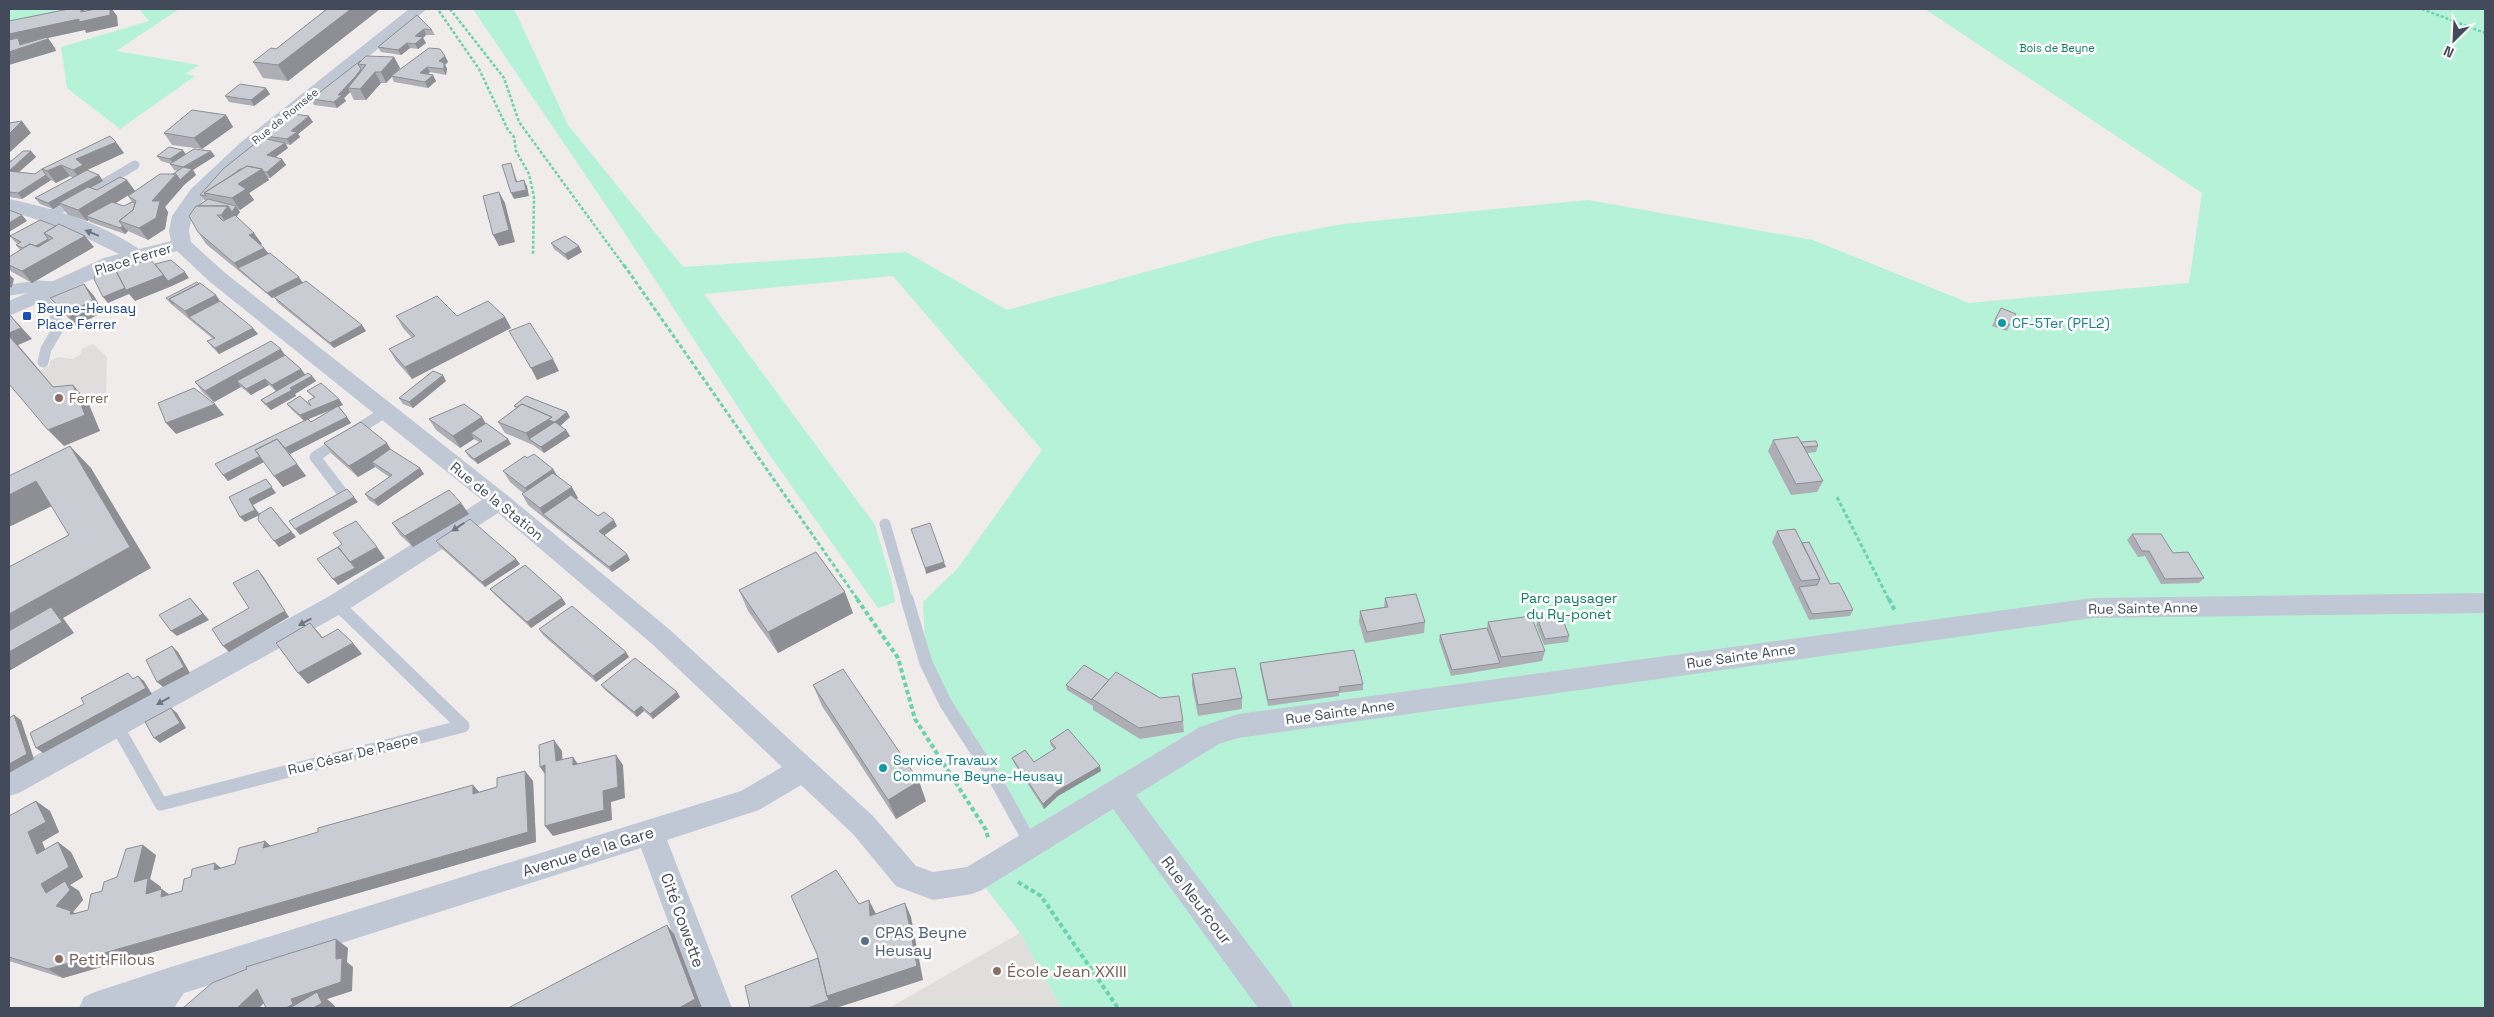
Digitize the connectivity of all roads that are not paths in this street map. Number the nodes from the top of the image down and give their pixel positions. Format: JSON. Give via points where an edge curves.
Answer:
{"nodes":[{"id":1,"x":419,"y":9,"type":"edge"},
{"id":2,"x":135,"y":165,"type":"dead end"},
{"id":3,"x":9,"y":205,"type":"edge"},
{"id":4,"x":48,"y":216,"type":"junction"},
{"id":5,"x":181,"y":244,"type":"junction"},
{"id":6,"x":135,"y":256,"type":"junction"},
{"id":7,"x":57,"y":287,"type":"junction"},
{"id":8,"x":9,"y":290,"type":"edge"},
{"id":9,"x":39,"y":295,"type":"junction"},
{"id":10,"x":9,"y":309,"type":"edge"},
{"id":11,"x":43,"y":362,"type":"dead end"},
{"id":12,"x":385,"y":412,"type":"junction"},
{"id":13,"x":341,"y":491,"type":"edge"},
{"id":14,"x":499,"y":501,"type":"junction"},
{"id":15,"x":885,"y":524,"type":"dead end"},
{"id":16,"x":337,"y":604,"type":"junction"},
{"id":17,"x":2485,"y":604,"type":"edge"},
{"id":18,"x":117,"y":726,"type":"junction"},
{"id":19,"x":802,"y":770,"type":"junction"},
{"id":20,"x":9,"y":784,"type":"edge"},
{"id":21,"x":1117,"y":792,"type":"junction"},
{"id":22,"x":650,"y":832,"type":"junction"},
{"id":23,"x":1031,"y":844,"type":"junction"},
{"id":24,"x":174,"y":981,"type":"junction"},
{"id":25,"x":95,"y":1008,"type":"edge"},
{"id":26,"x":155,"y":1008,"type":"edge"},
{"id":27,"x":716,"y":1008,"type":"edge"},
{"id":28,"x":1277,"y":1008,"type":"edge"}],
"edges":[{"from":1,"to":5,"type":"street","name":"Rue de Romsée","via":[[246,147],[198,193],[182,216]]},
{"from":2,"to":4,"type":"lane"},
{"from":3,"to":4,"type":"street"},
{"from":6,"to":4,"type":"street","one_way":true,"via":[[95,233]]},
{"from":5,"to":6,"type":"street","name":"Place Ferrer"},
{"from":5,"to":12,"type":"street","name":"Rue de la Station","via":[[210,272]]},
{"from":6,"to":7,"type":"street","name":"Place Ferrer","via":[[112,262]]},
{"from":7,"to":8,"type":"lane","name":"Place Ferrer"},
{"from":7,"to":9,"type":"street","name":"Place Ferrer"},
{"from":9,"to":10,"type":"street","name":"Place Ferrer"},
{"from":9,"to":11,"type":"lane","via":[[54,313],[59,327],[46,349]]},
{"from":12,"to":13,"type":"lane","via":[[315,457]]},
{"from":12,"to":14,"type":"street","name":"Rue de la Station"},
{"from":14,"to":16,"type":"street","one_way":true},
{"from":14,"to":19,"type":"street","name":"Rue de la Station","via":[[660,636]]},
{"from":15,"to":23,"type":"lane","via":[[926,663],[946,704],[999,786]]},
{"from":16,"to":18,"type":"street","one_way":true},
{"from":16,"to":18,"type":"lane","name":"Rue César De Paepe","via":[[462,726],[161,804]]},
{"from":17,"to":21,"type":"street","name":"Rue Sainte Anne","via":[[2093,608],[1238,726],[1210,735]]},
{"from":18,"to":20,"type":"street"},
{"from":19,"to":22,"type":"street","name":"Avenue de la Gare","via":[[749,800]]},
{"from":19,"to":23,"type":"street","via":[[863,825],[906,876],[933,886],[972,880]]},
{"from":21,"to":23,"type":"street","name":"Rue Sainte Anne"},
{"from":21,"to":28,"type":"street","name":"Rue Neufcour"},
{"from":22,"to":24,"type":"street","name":"Avenue de la Gare"},
{"from":22,"to":27,"type":"street","name":"Cité Cowette"},
{"from":24,"to":25,"type":"street","name":"Avenue de la Gare"},
{"from":24,"to":26,"type":"street"}]}
